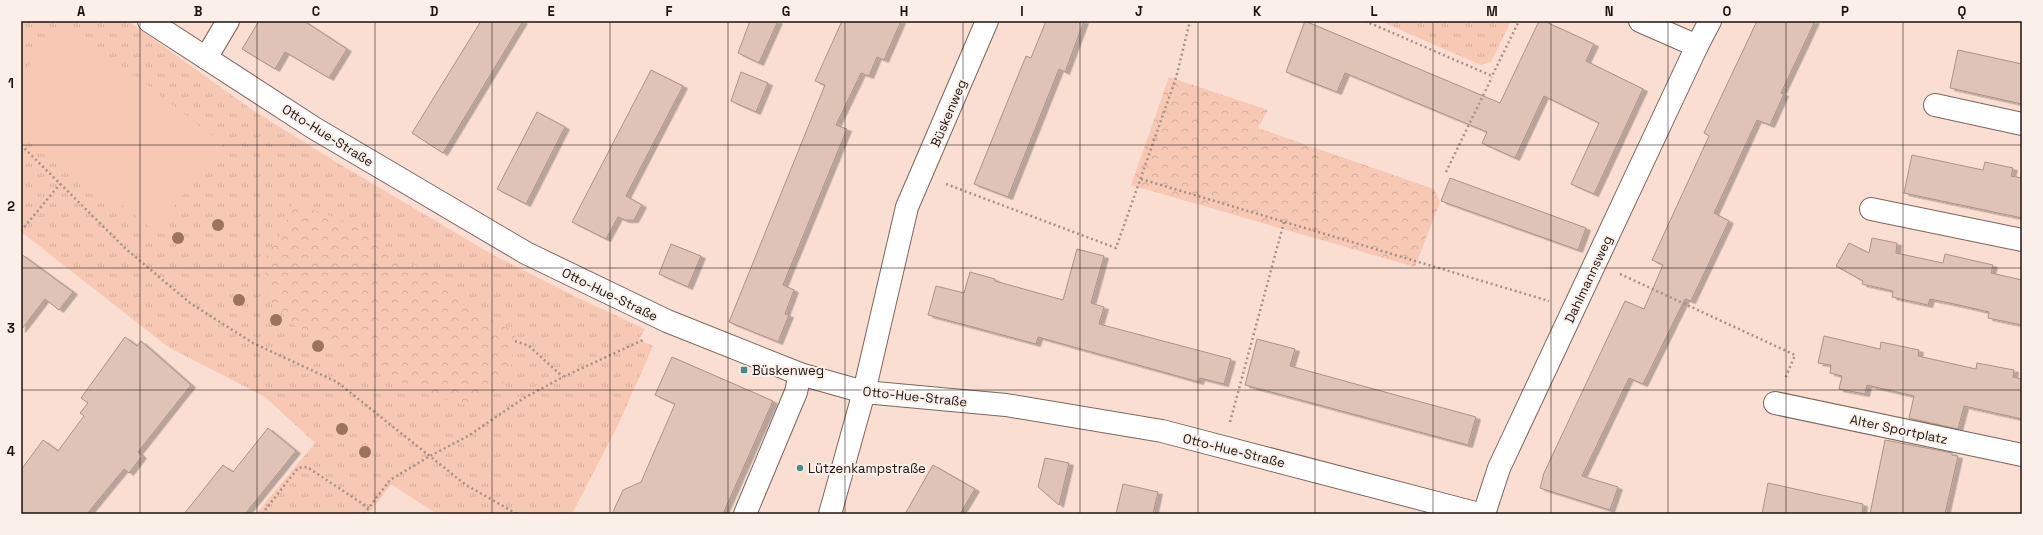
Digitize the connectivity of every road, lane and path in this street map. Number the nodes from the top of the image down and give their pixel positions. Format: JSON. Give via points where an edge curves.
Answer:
{"nodes":[{"id":1,"x":149,"y":21,"type":"edge"},
{"id":2,"x":228,"y":21,"type":"edge"},
{"id":3,"x":987,"y":21,"type":"edge"},
{"id":4,"x":1190,"y":21,"type":"edge"},
{"id":5,"x":1365,"y":21,"type":"edge"},
{"id":6,"x":1518,"y":21,"type":"edge"},
{"id":7,"x":1640,"y":21,"type":"edge"},
{"id":8,"x":1710,"y":21,"type":"edge"},
{"id":9,"x":1697,"y":46,"type":"junction"},
{"id":10,"x":206,"y":58,"type":"junction"},
{"id":11,"x":1492,"y":76,"type":"junction"},
{"id":12,"x":1935,"y":105,"type":"dead end"},
{"id":13,"x":2022,"y":124,"type":"edge"},
{"id":14,"x":21,"y":145,"type":"edge"},
{"id":15,"x":1446,"y":172,"type":"dead end"},
{"id":16,"x":921,"y":174,"type":"junction"},
{"id":17,"x":1141,"y":179,"type":"junction"},
{"id":18,"x":60,"y":184,"type":"junction"},
{"id":19,"x":1871,"y":210,"type":"dead end"},
{"id":20,"x":1284,"y":222,"type":"junction"},
{"id":21,"x":21,"y":231,"type":"edge"},
{"id":22,"x":2022,"y":240,"type":"edge"},
{"id":23,"x":1596,"y":263,"type":"junction"},
{"id":24,"x":1574,"y":308,"type":"junction"},
{"id":25,"x":667,"y":322,"type":"junction"},
{"id":26,"x":515,"y":341,"type":"dead end"},
{"id":27,"x":800,"y":374,"type":"junction"},
{"id":28,"x":563,"y":377,"type":"junction"},
{"id":29,"x":864,"y":392,"type":"junction"},
{"id":30,"x":1775,"y":403,"type":"joint"},
{"id":31,"x":1223,"y":447,"type":"junction"},
{"id":32,"x":2022,"y":455,"type":"edge"},
{"id":33,"x":430,"y":456,"type":"junction"},
{"id":34,"x":369,"y":508,"type":"junction"},
{"id":35,"x":262,"y":514,"type":"edge"},
{"id":36,"x":364,"y":514,"type":"edge"},
{"id":37,"x":518,"y":514,"type":"edge"},
{"id":38,"x":746,"y":514,"type":"edge"},
{"id":39,"x":830,"y":514,"type":"edge"},
{"id":40,"x":1479,"y":514,"type":"edge"},
{"id":41,"x":1484,"y":514,"type":"edge"}],
"edges":[{"from":1,"to":10,"type":"street","name":"Otto-Hue-Straße"},
{"from":2,"to":10,"type":"street"},
{"from":3,"to":16,"type":"street","name":"Büskenweg"},
{"from":4,"to":17,"type":"path","via":[[1176,78]]},
{"from":5,"to":11,"type":"path"},
{"from":6,"to":11,"type":"path"},
{"from":7,"to":9,"type":"street"},
{"from":8,"to":9,"type":"street","name":"Dahlmannsweg"},
{"from":9,"to":23,"type":"street","name":"Dahlmannsweg"},
{"from":10,"to":25,"type":"street","name":"Otto-Hue-Straße","via":[[314,128],[526,253]]},
{"from":11,"to":15,"type":"path"},
{"from":12,"to":13,"type":"street"},
{"from":14,"to":18,"type":"path"},
{"from":16,"to":17,"type":"path","via":[[1116,248]]},
{"from":16,"to":29,"type":"street","name":"Büskenweg","via":[[907,207]]},
{"from":17,"to":20,"type":"path"},
{"from":18,"to":21,"type":"path"},
{"from":18,"to":33,"type":"path","via":[[126,249],[190,304],[253,343],[336,382]]},
{"from":19,"to":22,"type":"street"},
{"from":20,"to":24,"type":"path"},
{"from":20,"to":31,"type":"path"},
{"from":23,"to":24,"type":"street","name":"Dahlmannsweg"},
{"from":23,"to":30,"type":"path","via":[[1795,355]]},
{"from":24,"to":41,"type":"street","name":"Dahlmannsweg","via":[[1500,468]]},
{"from":25,"to":27,"type":"street","name":"Otto-Hue-Straße"},
{"from":25,"to":28,"type":"path","via":[[645,339]]},
{"from":26,"to":28,"type":"path","via":[[529,346]]},
{"from":27,"to":29,"type":"street","name":"Otto-Hue-Straße"},
{"from":27,"to":38,"type":"street","via":[[796,392]]},
{"from":28,"to":33,"type":"path","via":[[524,398],[468,436]]},
{"from":29,"to":31,"type":"street","name":"Otto-Hue-Straße","via":[[1006,405],[1162,431]]},
{"from":29,"to":39,"type":"street"},
{"from":30,"to":32,"type":"street","name":"Alter Sportplatz"},
{"from":31,"to":40,"type":"street","name":"Otto-Hue-Straße"},
{"from":33,"to":34,"type":"path","via":[[390,480]]},
{"from":33,"to":37,"type":"path","via":[[466,485]]},
{"from":34,"to":35,"type":"path","via":[[307,467],[298,468]]},
{"from":34,"to":36,"type":"path"}]}
